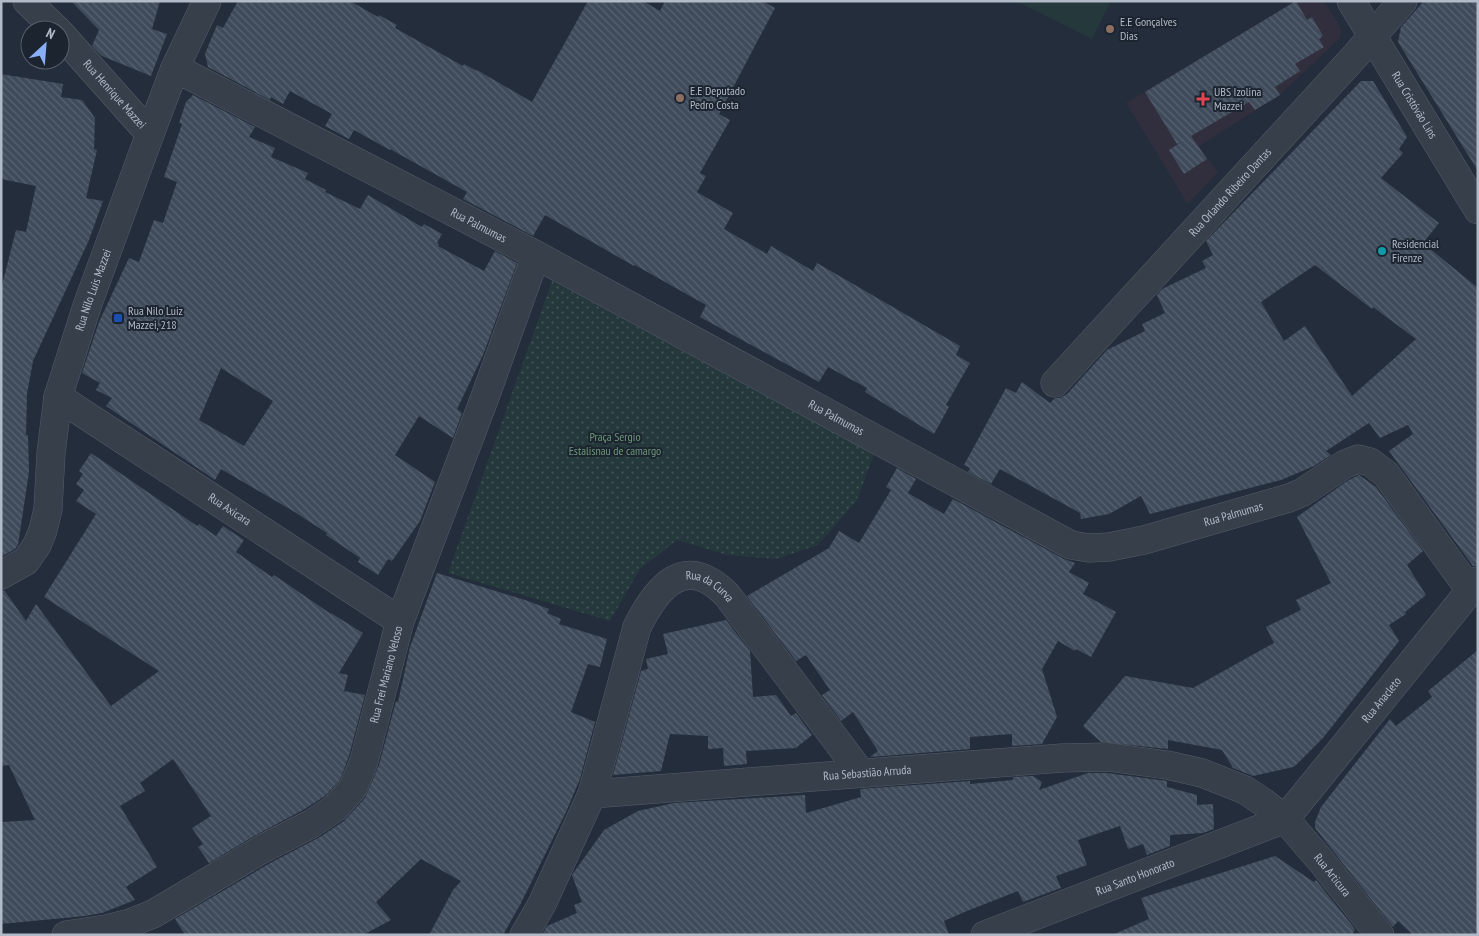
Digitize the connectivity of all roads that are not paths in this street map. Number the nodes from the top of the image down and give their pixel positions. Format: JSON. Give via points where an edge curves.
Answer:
{"nodes":[{"id":1,"x":27,"y":1,"type":"edge"},
{"id":2,"x":207,"y":1,"type":"edge"},
{"id":3,"x":1350,"y":1,"type":"edge"},
{"id":4,"x":1403,"y":1,"type":"edge"},
{"id":5,"x":47,"y":20,"type":"edge"},
{"id":6,"x":1372,"y":37,"type":"junction"},
{"id":7,"x":70,"y":44,"type":"edge"},
{"id":8,"x":174,"y":68,"type":"junction"},
{"id":9,"x":150,"y":134,"type":"junction"},
{"id":10,"x":1478,"y":210,"type":"edge"},
{"id":11,"x":536,"y":256,"type":"junction"},
{"id":12,"x":1054,"y":383,"type":"dead end"},
{"id":13,"x":58,"y":397,"type":"junction"},
{"id":14,"x":1,"y":575,"type":"edge"},
{"id":15,"x":1474,"y":586,"type":"edge"},
{"id":16,"x":400,"y":621,"type":"junction"},
{"id":17,"x":861,"y":773,"type":"junction"},
{"id":18,"x":592,"y":794,"type":"junction"},
{"id":19,"x":1285,"y":818,"type":"junction"},
{"id":20,"x":66,"y":935,"type":"edge"},
{"id":21,"x":524,"y":935,"type":"edge"},
{"id":22,"x":985,"y":935,"type":"edge"},
{"id":23,"x":1380,"y":935,"type":"edge"}],
"edges":[{"from":1,"to":5,"type":"street"},
{"from":2,"to":8,"type":"street","name":"Rua Nilo Luis Mazzei"},
{"from":3,"to":6,"type":"street","name":"Rua Cristóvão Lins"},
{"from":4,"to":6,"type":"street","name":"Rua Orlando Ribeiro Dantas"},
{"from":6,"to":10,"type":"street","name":"Rua Cristóvão Lins"},
{"from":6,"to":12,"type":"street","name":"Rua Orlando Ribeiro Dantas"},
{"from":7,"to":9,"type":"street","name":"Rua Henrique Mazzei"},
{"from":8,"to":9,"type":"street","name":"Rua Nilo Luis Mazzei"},
{"from":8,"to":11,"type":"street","name":"Rua Palmumas"},
{"from":9,"to":13,"type":"street","name":"Rua Nilo Luis Mazzei","via":[[87,306]]},
{"from":11,"to":15,"type":"street","name":"Rua Palmumas","via":[[1071,544],[1089,548],[1109,547],[1273,504],[1303,492],[1358,459],[1370,462],[1386,474]]},
{"from":11,"to":16,"type":"street","name":"Rua Frei Mariano Veloso"},
{"from":13,"to":14,"type":"street","name":"Rua Nilo Luis Mazzei","via":[[48,509],[42,530],[26,561]]},
{"from":13,"to":16,"type":"street","name":"Rua Axicara"},
{"from":15,"to":19,"type":"street","name":"Rua Anacleto"},
{"from":16,"to":20,"type":"street","name":"Rua Frei Mariano Veloso","via":[[364,761],[353,788],[335,808],[153,914],[106,929]]},
{"from":17,"to":18,"type":"street","name":"Rua Sebastião Arruda"},
{"from":17,"to":18,"type":"street","name":"Rua da Curva","via":[[720,587],[688,576],[677,577],[659,591],[637,627]]},
{"from":17,"to":19,"type":"street","name":"Rua Sebastião Arruda","via":[[1108,757],[1202,772],[1245,790]]},
{"from":18,"to":21,"type":"street","via":[[542,904]]},
{"from":19,"to":22,"type":"street","name":"Rua Santo Honorato"},
{"from":19,"to":23,"type":"street","name":"Rua Articura"}]}
